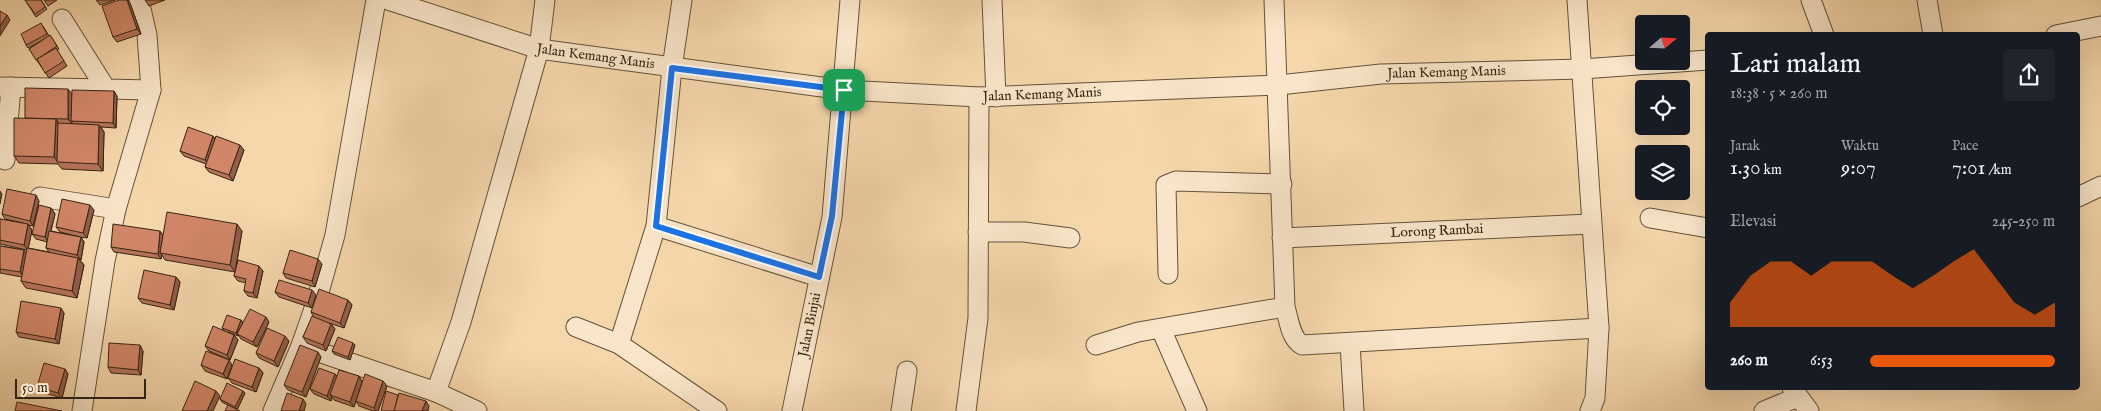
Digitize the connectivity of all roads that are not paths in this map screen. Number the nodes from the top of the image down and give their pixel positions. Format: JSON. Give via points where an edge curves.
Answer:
{"nodes":[{"id":1,"x":139,"y":0,"type":"edge"},
{"id":2,"x":376,"y":0,"type":"edge"},
{"id":3,"x":388,"y":0,"type":"edge"},
{"id":4,"x":545,"y":0,"type":"edge"},
{"id":5,"x":682,"y":0,"type":"edge"},
{"id":6,"x":850,"y":0,"type":"edge"},
{"id":7,"x":992,"y":0,"type":"edge"},
{"id":8,"x":1274,"y":0,"type":"edge"},
{"id":9,"x":1577,"y":0,"type":"edge"},
{"id":10,"x":1811,"y":0,"type":"edge"},
{"id":11,"x":1927,"y":0,"type":"edge"},
{"id":12,"x":62,"y":19,"type":"dead end"},
{"id":13,"x":2101,"y":26,"type":"edge"},
{"id":14,"x":1823,"y":32,"type":"edge"},
{"id":15,"x":1932,"y":32,"type":"edge"},
{"id":16,"x":2071,"y":32,"type":"edge"},
{"id":17,"x":539,"y":49,"type":"junction"},
{"id":18,"x":1705,"y":60,"type":"edge"},
{"id":19,"x":672,"y":68,"type":"junction"},
{"id":20,"x":1582,"y":69,"type":"junction"},
{"id":21,"x":1279,"y":85,"type":"junction"},
{"id":22,"x":5,"y":87,"type":"edge"},
{"id":23,"x":106,"y":89,"type":"junction"},
{"id":24,"x":151,"y":90,"type":"junction"},
{"id":25,"x":844,"y":90,"type":"junction"},
{"id":26,"x":987,"y":97,"type":"junction"},
{"id":27,"x":5,"y":160,"type":"dead end"},
{"id":28,"x":1282,"y":184,"type":"junction"},
{"id":29,"x":2101,"y":186,"type":"edge"},
{"id":30,"x":40,"y":197,"type":"dead end"},
{"id":31,"x":2080,"y":197,"type":"edge"},
{"id":32,"x":116,"y":210,"type":"junction"},
{"id":33,"x":1650,"y":218,"type":"dead end"},
{"id":34,"x":1591,"y":224,"type":"junction"},
{"id":35,"x":656,"y":226,"type":"junction"},
{"id":36,"x":1705,"y":227,"type":"edge"},
{"id":37,"x":978,"y":232,"type":"junction"},
{"id":38,"x":1070,"y":238,"type":"dead end"},
{"id":39,"x":1282,"y":238,"type":"junction"},
{"id":40,"x":1168,"y":274,"type":"dead end"},
{"id":41,"x":819,"y":277,"type":"junction"},
{"id":42,"x":1285,"y":307,"type":"junction"},
{"id":43,"x":576,"y":326,"type":"dead end"},
{"id":44,"x":1599,"y":328,"type":"junction"},
{"id":45,"x":1161,"y":329,"type":"junction"},
{"id":46,"x":1350,"y":343,"type":"junction"},
{"id":47,"x":619,"y":344,"type":"junction"},
{"id":48,"x":1096,"y":345,"type":"dead end"},
{"id":49,"x":301,"y":346,"type":"junction"},
{"id":50,"x":907,"y":371,"type":"dead end"},
{"id":51,"x":436,"y":392,"type":"junction"},
{"id":52,"x":1799,"y":398,"type":"edge"},
{"id":53,"x":82,"y":411,"type":"edge"},
{"id":54,"x":273,"y":411,"type":"edge"},
{"id":55,"x":478,"y":411,"type":"edge"},
{"id":56,"x":717,"y":411,"type":"edge"},
{"id":57,"x":792,"y":411,"type":"edge"},
{"id":58,"x":901,"y":411,"type":"edge"},
{"id":59,"x":966,"y":411,"type":"edge"},
{"id":60,"x":1197,"y":411,"type":"edge"},
{"id":61,"x":1354,"y":411,"type":"edge"},
{"id":62,"x":1590,"y":411,"type":"edge"},
{"id":63,"x":1764,"y":411,"type":"edge"}],
"edges":[{"from":1,"to":24,"type":"street","via":[[147,35]]},
{"from":2,"to":49,"type":"street","via":[[335,235]]},
{"from":3,"to":17,"type":"street","name":"Jalan Kemang Manis"},
{"from":4,"to":17,"type":"street"},
{"from":5,"to":19,"type":"street"},
{"from":6,"to":25,"type":"street","name":"Jalan Binjai"},
{"from":7,"to":26,"type":"street"},
{"from":8,"to":21,"type":"street"},
{"from":9,"to":20,"type":"street"},
{"from":10,"to":14,"type":"street"},
{"from":11,"to":15,"type":"street"},
{"from":12,"to":23,"type":"street"},
{"from":13,"to":16,"type":"street"},
{"from":17,"to":19,"type":"street","name":"Jalan Kemang Manis"},
{"from":17,"to":51,"type":"street","via":[[462,322]]},
{"from":18,"to":20,"type":"street","name":"Jalan Kemang Manis"},
{"from":19,"to":25,"type":"street","name":"Jalan Kemang Manis"},
{"from":19,"to":35,"type":"street"},
{"from":20,"to":21,"type":"street","name":"Jalan Kemang Manis","via":[[1381,74]]},
{"from":20,"to":34,"type":"street"},
{"from":21,"to":26,"type":"street","name":"Jalan Kemang Manis"},
{"from":21,"to":28,"type":"street"},
{"from":22,"to":23,"type":"street"},
{"from":22,"to":27,"type":"street"},
{"from":23,"to":24,"type":"street"},
{"from":24,"to":32,"type":"street"},
{"from":25,"to":26,"type":"street","name":"Jalan Kemang Manis"},
{"from":25,"to":41,"type":"street","name":"Jalan Binjai","via":[[832,216]]},
{"from":26,"to":37,"type":"street"},
{"from":28,"to":39,"type":"street"},
{"from":28,"to":40,"type":"street","via":[[1176,182],[1166,185]]},
{"from":29,"to":31,"type":"street"},
{"from":30,"to":32,"type":"street"},
{"from":32,"to":53,"type":"street"},
{"from":33,"to":36,"type":"street"},
{"from":34,"to":39,"type":"street","name":"Lorong Rambai"},
{"from":34,"to":44,"type":"street"},
{"from":35,"to":41,"type":"street"},
{"from":35,"to":47,"type":"street"},
{"from":37,"to":38,"type":"street","via":[[1024,232]]},
{"from":37,"to":59,"type":"street","via":[[978,318]]},
{"from":39,"to":42,"type":"street"},
{"from":41,"to":57,"type":"street","name":"Jalan Binjai"},
{"from":42,"to":45,"type":"street"},
{"from":42,"to":46,"type":"street","via":[[1293,335],[1302,345]]},
{"from":43,"to":47,"type":"street"},
{"from":44,"to":46,"type":"street"},
{"from":44,"to":62,"type":"street","via":[[1594,398]]},
{"from":45,"to":48,"type":"street","via":[[1138,332]]},
{"from":45,"to":60,"type":"street"},
{"from":46,"to":61,"type":"street"},
{"from":47,"to":56,"type":"street"},
{"from":49,"to":51,"type":"street"},
{"from":49,"to":54,"type":"street"},
{"from":50,"to":58,"type":"street"},
{"from":51,"to":55,"type":"street"},
{"from":52,"to":63,"type":"street"}]}
